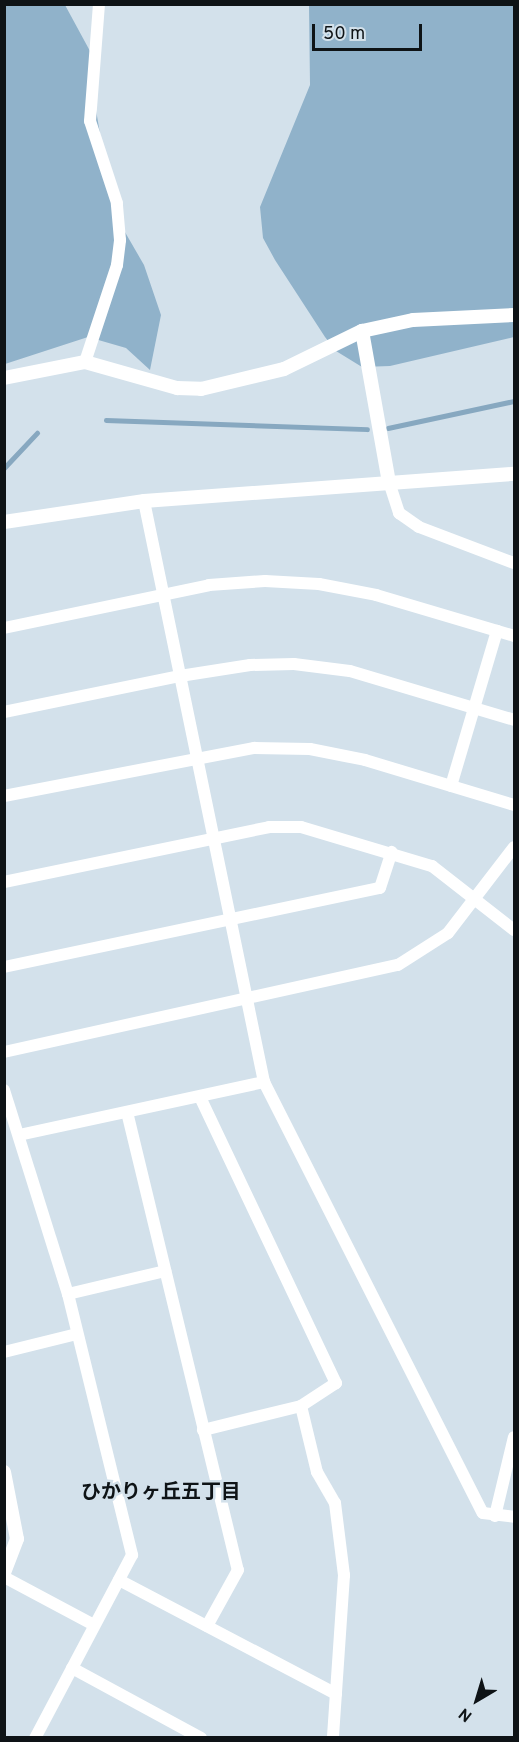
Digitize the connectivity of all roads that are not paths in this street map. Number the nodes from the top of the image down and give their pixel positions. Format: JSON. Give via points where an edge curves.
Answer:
{"nodes":[{"id":1,"x":99,"y":4,"type":"edge"},
{"id":2,"x":514,"y":315,"type":"edge"},
{"id":3,"x":362,"y":331,"type":"junction"},
{"id":4,"x":85,"y":362,"type":"junction"},
{"id":5,"x":4,"y":378,"type":"edge"},
{"id":6,"x":514,"y":474,"type":"edge"},
{"id":7,"x":389,"y":482,"type":"junction"},
{"id":8,"x":144,"y":501,"type":"junction"},
{"id":9,"x":4,"y":522,"type":"edge"},
{"id":10,"x":514,"y":563,"type":"edge"},
{"id":11,"x":162,"y":595,"type":"junction"},
{"id":12,"x":4,"y":628,"type":"edge"},
{"id":13,"x":497,"y":631,"type":"junction"},
{"id":14,"x":514,"y":636,"type":"edge"},
{"id":15,"x":180,"y":676,"type":"junction"},
{"id":16,"x":474,"y":708,"type":"junction"},
{"id":17,"x":4,"y":712,"type":"edge"},
{"id":18,"x":514,"y":720,"type":"edge"},
{"id":19,"x":196,"y":757,"type":"junction"},
{"id":20,"x":451,"y":786,"type":"junction"},
{"id":21,"x":4,"y":796,"type":"edge"},
{"id":22,"x":514,"y":805,"type":"edge"},
{"id":23,"x":213,"y":839,"type":"junction"},
{"id":24,"x":514,"y":847,"type":"edge"},
{"id":25,"x":392,"y":852,"type":"junction"},
{"id":26,"x":4,"y":882,"type":"edge"},
{"id":27,"x":475,"y":899,"type":"junction"},
{"id":28,"x":231,"y":920,"type":"junction"},
{"id":29,"x":514,"y":930,"type":"edge"},
{"id":30,"x":4,"y":967,"type":"edge"},
{"id":31,"x":248,"y":1002,"type":"junction"},
{"id":32,"x":4,"y":1052,"type":"edge"},
{"id":33,"x":264,"y":1082,"type":"junction"},
{"id":34,"x":4,"y":1090,"type":"edge"},
{"id":35,"x":200,"y":1097,"type":"junction"},
{"id":36,"x":127,"y":1112,"type":"junction"},
{"id":37,"x":19,"y":1135,"type":"junction"},
{"id":38,"x":165,"y":1271,"type":"junction"},
{"id":39,"x":68,"y":1294,"type":"junction"},
{"id":40,"x":77,"y":1334,"type":"junction"},
{"id":41,"x":4,"y":1352,"type":"edge"},
{"id":42,"x":301,"y":1406,"type":"junction"},
{"id":43,"x":203,"y":1430,"type":"junction"},
{"id":44,"x":514,"y":1437,"type":"edge"},
{"id":45,"x":4,"y":1472,"type":"edge"},
{"id":46,"x":495,"y":1516,"type":"junction"},
{"id":47,"x":514,"y":1517,"type":"edge"},
{"id":48,"x":4,"y":1572,"type":"edge"},
{"id":49,"x":4,"y":1577,"type":"edge"},
{"id":50,"x":118,"y":1580,"type":"junction"},
{"id":51,"x":94,"y":1624,"type":"junction"},
{"id":52,"x":207,"y":1626,"type":"junction"},
{"id":53,"x":72,"y":1668,"type":"junction"},
{"id":54,"x":336,"y":1694,"type":"junction"},
{"id":55,"x":35,"y":1737,"type":"edge"},
{"id":56,"x":201,"y":1737,"type":"edge"},
{"id":57,"x":333,"y":1737,"type":"edge"}],
"edges":[{"from":1,"to":4,"type":"street","via":[[90,121],[117,203],[120,240],[117,265]]},
{"from":2,"to":3,"type":"street","via":[[413,320]]},
{"from":3,"to":4,"type":"street","via":[[284,369],[201,389],[177,388]]},
{"from":3,"to":7,"type":"street"},
{"from":4,"to":5,"type":"street"},
{"from":6,"to":7,"type":"street"},
{"from":7,"to":8,"type":"street"},
{"from":7,"to":10,"type":"street","via":[[399,513],[419,527]]},
{"from":8,"to":9,"type":"street"},
{"from":8,"to":11,"type":"street"},
{"from":11,"to":12,"type":"street"},
{"from":11,"to":13,"type":"street","via":[[209,585],[319,584]]},
{"from":11,"to":15,"type":"street"},
{"from":13,"to":14,"type":"street"},
{"from":13,"to":16,"type":"street"},
{"from":15,"to":16,"type":"street","via":[[250,665],[294,664],[350,671]]},
{"from":15,"to":17,"type":"street"},
{"from":15,"to":19,"type":"street"},
{"from":16,"to":18,"type":"street"},
{"from":16,"to":20,"type":"street"},
{"from":19,"to":20,"type":"street","via":[[254,748],[310,749],[365,760]]},
{"from":19,"to":21,"type":"street"},
{"from":19,"to":23,"type":"street"},
{"from":20,"to":22,"type":"street"},
{"from":23,"to":25,"type":"street","via":[[269,827],[301,827]]},
{"from":23,"to":26,"type":"street"},
{"from":23,"to":28,"type":"street"},
{"from":24,"to":27,"type":"street"},
{"from":25,"to":27,"type":"street","via":[[432,866]]},
{"from":25,"to":28,"type":"street","via":[[380,888]]},
{"from":27,"to":29,"type":"street"},
{"from":27,"to":31,"type":"street","via":[[448,933],[398,965]]},
{"from":28,"to":30,"type":"street"},
{"from":28,"to":31,"type":"street"},
{"from":31,"to":32,"type":"street"},
{"from":31,"to":33,"type":"street"},
{"from":33,"to":35,"type":"street"},
{"from":33,"to":46,"type":"street","via":[[483,1513]]},
{"from":34,"to":37,"type":"street"},
{"from":35,"to":36,"type":"street"},
{"from":35,"to":42,"type":"street","via":[[336,1383]]},
{"from":36,"to":37,"type":"street"},
{"from":36,"to":38,"type":"street"},
{"from":37,"to":39,"type":"street"},
{"from":38,"to":39,"type":"street"},
{"from":38,"to":43,"type":"street"},
{"from":39,"to":40,"type":"street"},
{"from":40,"to":41,"type":"street"},
{"from":40,"to":50,"type":"street","via":[[132,1555]]},
{"from":42,"to":43,"type":"street"},
{"from":42,"to":54,"type":"street","via":[[317,1472],[335,1503],[344,1575]]},
{"from":43,"to":52,"type":"street","via":[[238,1570]]},
{"from":44,"to":46,"type":"street"},
{"from":45,"to":48,"type":"street","via":[[17,1539]]},
{"from":46,"to":47,"type":"street"},
{"from":49,"to":51,"type":"street"},
{"from":50,"to":51,"type":"street"},
{"from":50,"to":52,"type":"street"},
{"from":51,"to":53,"type":"street"},
{"from":52,"to":54,"type":"street"},
{"from":53,"to":55,"type":"street"},
{"from":53,"to":56,"type":"street"},
{"from":54,"to":57,"type":"street"}]}
